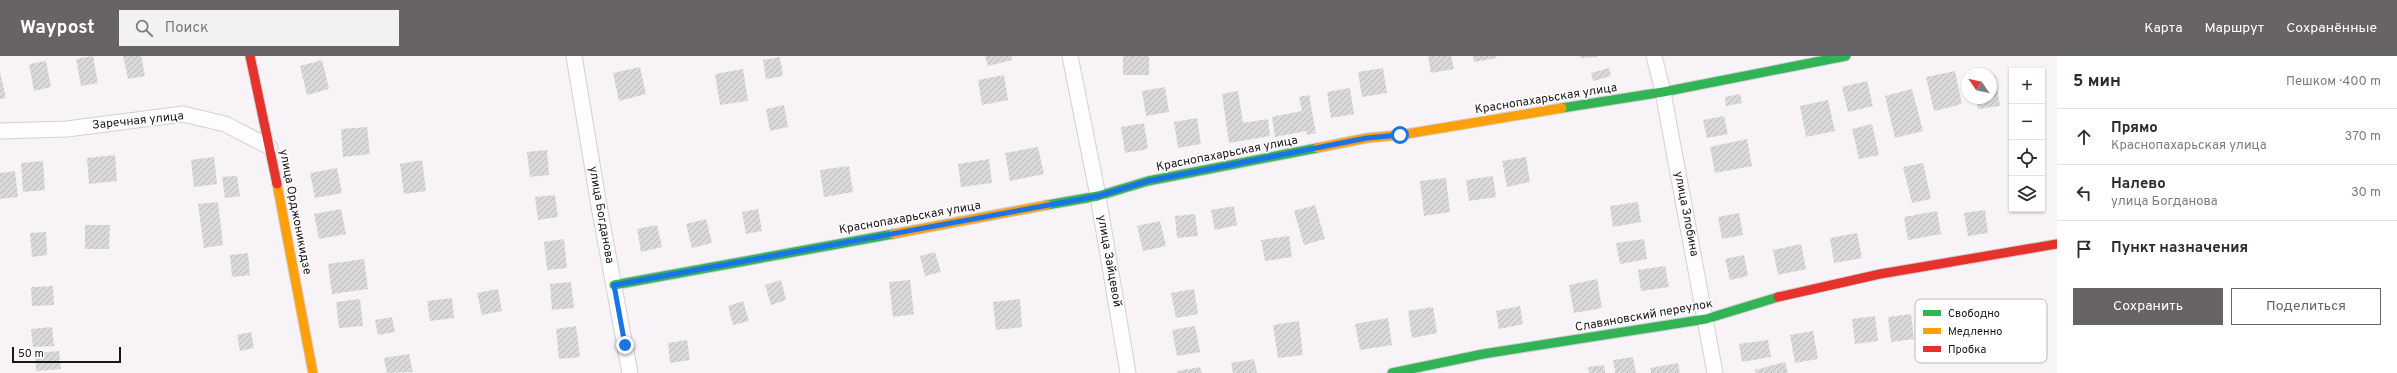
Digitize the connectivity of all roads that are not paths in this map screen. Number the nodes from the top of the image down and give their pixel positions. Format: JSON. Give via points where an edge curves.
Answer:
{"nodes":[{"id":1,"x":250,"y":56,"type":"edge"},
{"id":2,"x":574,"y":56,"type":"edge"},
{"id":3,"x":1070,"y":56,"type":"edge"},
{"id":4,"x":1654,"y":56,"type":"edge"},
{"id":5,"x":1846,"y":56,"type":"edge"},
{"id":6,"x":1663,"y":92,"type":"junction"},
{"id":7,"x":0,"y":131,"type":"edge"},
{"id":8,"x":270,"y":147,"type":"junction"},
{"id":9,"x":1098,"y":196,"type":"junction"},
{"id":10,"x":2057,"y":244,"type":"edge"},
{"id":11,"x":614,"y":285,"type":"junction"},
{"id":12,"x":1706,"y":319,"type":"junction"},
{"id":13,"x":313,"y":373,"type":"edge"},
{"id":14,"x":630,"y":373,"type":"edge"},
{"id":15,"x":1128,"y":373,"type":"edge"},
{"id":16,"x":1392,"y":373,"type":"edge"},
{"id":17,"x":1715,"y":373,"type":"edge"}],
"edges":[{"from":1,"to":8,"type":"street","name":"улица Орджоникидзе"},
{"from":2,"to":11,"type":"street","name":"улица Богданова"},
{"from":3,"to":9,"type":"street","name":"улица Зайцевой"},
{"from":4,"to":6,"type":"street","name":"улица Злобина"},
{"from":5,"to":6,"type":"street","name":"Краснопахарьская улица"},
{"from":6,"to":9,"type":"street","name":"Краснопахарьская улица","via":[[1400,135],[1367,138],[1148,181]]},
{"from":6,"to":12,"type":"street","name":"улица Злобина"},
{"from":7,"to":8,"type":"street","name":"Заречная улица","via":[[67,130],[183,114],[224,124]]},
{"from":8,"to":13,"type":"street","name":"улица Орджоникидзе"},
{"from":9,"to":11,"type":"street","name":"Краснопахарьская улица"},
{"from":9,"to":15,"type":"street","name":"улица Зайцевой"},
{"from":10,"to":12,"type":"street","name":"Славяновский переулок","via":[[1820,286]]},
{"from":11,"to":14,"type":"street","name":"улица Богданова"},
{"from":12,"to":16,"type":"street","name":"Славяновский переулок","via":[[1483,354]]},
{"from":12,"to":17,"type":"street","name":"улица Злобина"}]}
